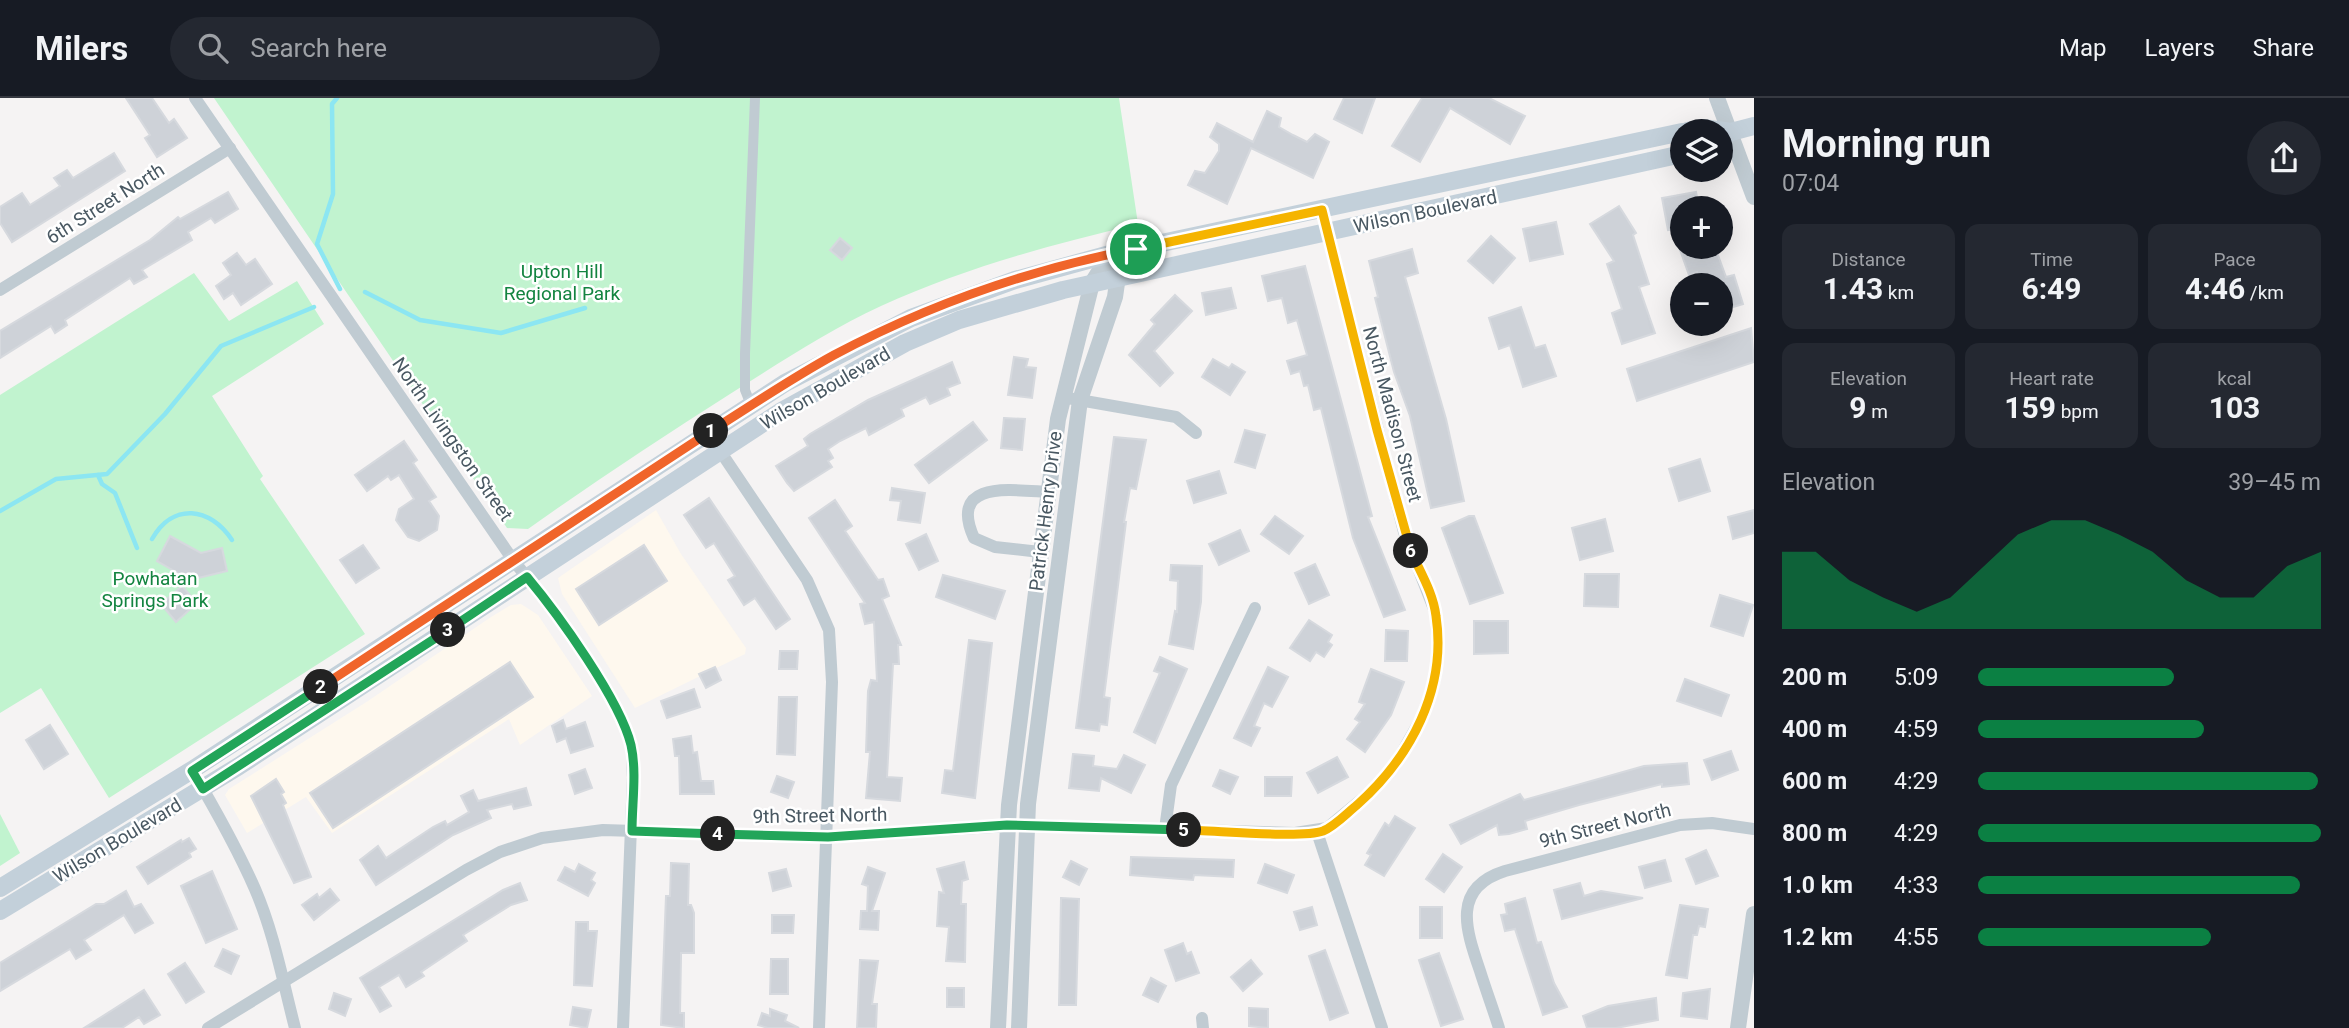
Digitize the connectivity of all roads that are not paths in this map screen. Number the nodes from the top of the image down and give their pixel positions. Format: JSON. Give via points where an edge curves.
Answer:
{"nodes":[{"id":1,"x":195,"y":98,"type":"edge"},
{"id":2,"x":755,"y":98,"type":"edge"},
{"id":3,"x":1717,"y":98,"type":"edge"},
{"id":4,"x":1722,"y":119,"type":"edge"},
{"id":5,"x":1754,"y":126,"type":"edge"},
{"id":6,"x":1733,"y":134,"type":"edge"},
{"id":7,"x":1670,"y":135,"type":"edge"},
{"id":8,"x":230,"y":148,"type":"junction"},
{"id":9,"x":1733,"y":151,"type":"edge"},
{"id":10,"x":1670,"y":157,"type":"edge"},
{"id":11,"x":1754,"y":197,"type":"edge"},
{"id":12,"x":1322,"y":210,"type":"junction"},
{"id":13,"x":1327,"y":232,"type":"junction"},
{"id":14,"x":1110,"y":254,"type":"junction"},
{"id":15,"x":1118,"y":276,"type":"junction"},
{"id":16,"x":1092,"y":283,"type":"junction"},
{"id":17,"x":0,"y":290,"type":"edge"},
{"id":18,"x":1062,"y":397,"type":"junction"},
{"id":19,"x":1080,"y":400,"type":"junction"},
{"id":20,"x":751,"y":405,"type":"junction"},
{"id":21,"x":708,"y":433,"type":"junction"},
{"id":22,"x":1196,"y":433,"type":"dead end"},
{"id":23,"x":720,"y":451,"type":"junction"},
{"id":24,"x":1048,"y":492,"type":"junction"},
{"id":25,"x":1040,"y":552,"type":"junction"},
{"id":26,"x":513,"y":560,"type":"junction"},
{"id":27,"x":527,"y":577,"type":"junction"},
{"id":28,"x":1255,"y":608,"type":"dead end"},
{"id":29,"x":192,"y":771,"type":"junction"},
{"id":30,"x":203,"y":789,"type":"junction"},
{"id":31,"x":1007,"y":825,"type":"junction"},
{"id":32,"x":1026,"y":825,"type":"junction"},
{"id":33,"x":1165,"y":829,"type":"junction"},
{"id":34,"x":1754,"y":829,"type":"edge"},
{"id":35,"x":632,"y":831,"type":"junction"},
{"id":36,"x":1317,"y":832,"type":"junction"},
{"id":37,"x":828,"y":837,"type":"junction"},
{"id":38,"x":0,"y":888,"type":"edge"},
{"id":39,"x":0,"y":911,"type":"edge"},
{"id":40,"x":1754,"y":914,"type":"edge"},
{"id":41,"x":283,"y":982,"type":"junction"},
{"id":42,"x":208,"y":1028,"type":"edge"},
{"id":43,"x":295,"y":1028,"type":"edge"},
{"id":44,"x":623,"y":1028,"type":"edge"},
{"id":45,"x":819,"y":1028,"type":"edge"},
{"id":46,"x":998,"y":1028,"type":"edge"},
{"id":47,"x":1019,"y":1028,"type":"edge"},
{"id":48,"x":1382,"y":1028,"type":"edge"},
{"id":49,"x":1499,"y":1028,"type":"edge"},
{"id":50,"x":1738,"y":1028,"type":"edge"}],
"edges":[{"from":1,"to":8,"type":"street","name":"North Livingston Street"},
{"from":2,"to":20,"type":"street","via":[[745,366],[745,390]]},
{"from":3,"to":4,"type":"street"},
{"from":5,"to":6,"type":"main road"},
{"from":7,"to":12,"type":"main road","name":"Wilson Boulevard"},
{"from":8,"to":17,"type":"street","name":"6th Street North"},
{"from":8,"to":26,"type":"street","name":"North Livingston Street"},
{"from":9,"to":11,"type":"street"},
{"from":10,"to":13,"type":"main road","name":"Wilson Boulevard"},
{"from":12,"to":13,"type":"street","name":"North Madison Street"},
{"from":12,"to":14,"type":"main road","name":"Wilson Boulevard"},
{"from":13,"to":15,"type":"main road","name":"Wilson Boulevard"},
{"from":13,"to":36,"type":"street","name":"North Madison Street","via":[[1404,532],[1434,604],[1438,643],[1432,688],[1404,752],[1374,789]]},
{"from":14,"to":15,"type":"street"},
{"from":14,"to":16,"type":"street","name":"Patrick Henry Drive"},
{"from":14,"to":20,"type":"main road","name":"Wilson Boulevard","via":[[1016,280],[911,318],[833,355]]},
{"from":15,"to":16,"type":"main road","name":"Wilson Boulevard"},
{"from":15,"to":19,"type":"street","name":"Patrick Henry Drive"},
{"from":16,"to":18,"type":"street","name":"Patrick Henry Drive"},
{"from":16,"to":23,"type":"main road","name":"Wilson Boulevard","via":[[959,320],[905,343],[827,383]]},
{"from":18,"to":19,"type":"street"},
{"from":18,"to":24,"type":"street","name":"Patrick Henry Drive"},
{"from":19,"to":22,"type":"street","via":[[1176,417]]},
{"from":19,"to":32,"type":"street","name":"Patrick Henry Drive"},
{"from":20,"to":21,"type":"main road","name":"Wilson Boulevard"},
{"from":21,"to":23,"type":"street"},
{"from":21,"to":26,"type":"main road","name":"Wilson Boulevard"},
{"from":23,"to":27,"type":"main road","name":"Wilson Boulevard"},
{"from":23,"to":37,"type":"street","via":[[807,580],[828,630],[832,682]]},
{"from":24,"to":25,"type":"street","name":"Patrick Henry Drive"},
{"from":24,"to":25,"type":"street","name":"Patrick Henry Drive","via":[[997,489],[978,496],[967,508],[974,538],[995,547]]},
{"from":25,"to":31,"type":"street","name":"Patrick Henry Drive"},
{"from":26,"to":27,"type":"street","name":"North Livingston Street"},
{"from":26,"to":29,"type":"main road","name":"Wilson Boulevard"},
{"from":27,"to":30,"type":"main road","name":"Wilson Boulevard"},
{"from":27,"to":35,"type":"street","name":"North Livingston Street","via":[[623,722],[632,748]]},
{"from":28,"to":33,"type":"street","via":[[1171,785]]},
{"from":29,"to":30,"type":"street"},
{"from":29,"to":38,"type":"main road","name":"Wilson Boulevard"},
{"from":30,"to":39,"type":"main road","name":"Wilson Boulevard"},
{"from":30,"to":41,"type":"street","via":[[256,891]]},
{"from":31,"to":32,"type":"street","name":"9th Street North"},
{"from":31,"to":37,"type":"street","name":"9th Street North"},
{"from":31,"to":46,"type":"street","name":"Patrick Henry Drive"},
{"from":32,"to":33,"type":"street","name":"9th Street North"},
{"from":32,"to":47,"type":"street","name":"Patrick Henry Drive"},
{"from":33,"to":36,"type":"street","name":"9th Street North"},
{"from":34,"to":49,"type":"street","name":"9th Street North","via":[[1701,823],[1672,826],[1486,879],[1467,908],[1465,927]]},
{"from":35,"to":37,"type":"street","name":"9th Street North"},
{"from":35,"to":41,"type":"street","name":"9th Street North","via":[[574,832],[500,852]]},
{"from":35,"to":44,"type":"street","name":"North Livingston Street"},
{"from":36,"to":48,"type":"street"},
{"from":37,"to":45,"type":"street"},
{"from":40,"to":50,"type":"street"},
{"from":41,"to":42,"type":"street","name":"9th Street North"},
{"from":41,"to":43,"type":"street"}]}
